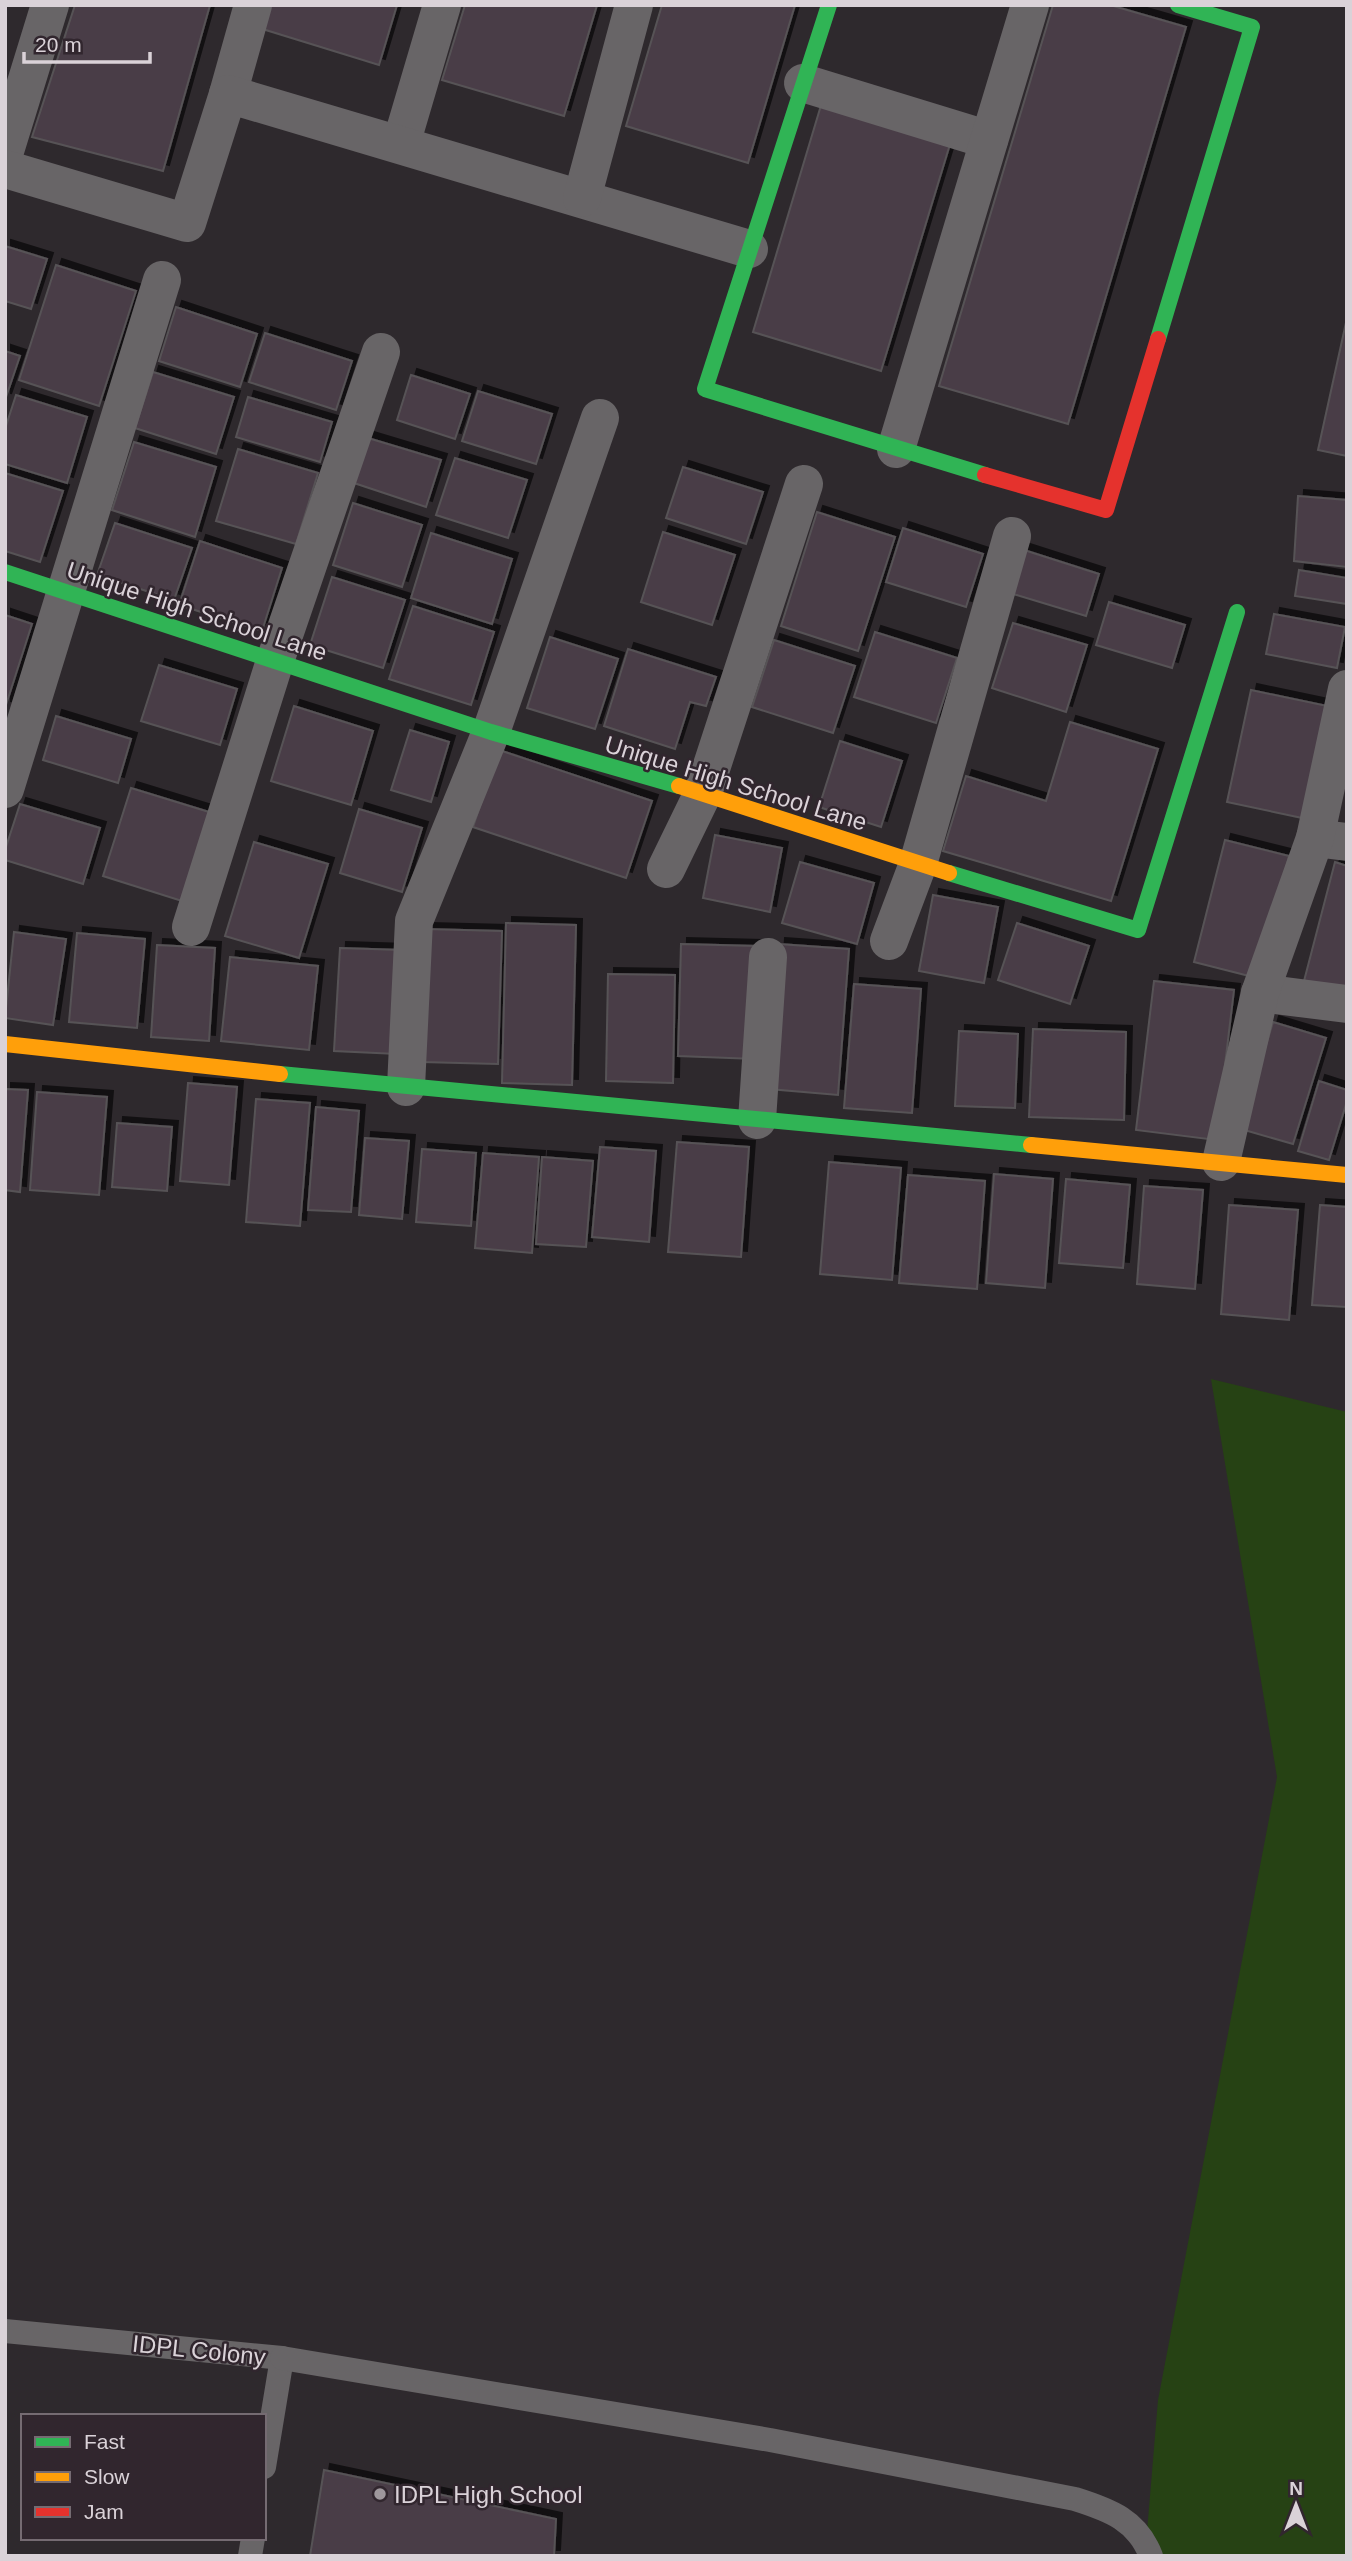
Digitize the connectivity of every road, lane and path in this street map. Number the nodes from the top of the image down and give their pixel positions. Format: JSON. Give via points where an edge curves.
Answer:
{"nodes":[{"id":1,"x":50,"y":5,"type":"edge"},
{"id":2,"x":253,"y":5,"type":"edge"},
{"id":3,"x":442,"y":5,"type":"edge"},
{"id":4,"x":634,"y":5,"type":"edge"},
{"id":5,"x":829,"y":5,"type":"edge"},
{"id":6,"x":1030,"y":5,"type":"edge"},
{"id":7,"x":1178,"y":5,"type":"edge"},
{"id":8,"x":803,"y":83,"type":"junction"},
{"id":9,"x":228,"y":94,"type":"junction"},
{"id":10,"x":989,"y":140,"type":"junction"},
{"id":11,"x":401,"y":144,"type":"junction"},
{"id":12,"x":5,"y":151,"type":"edge"},
{"id":13,"x":5,"y":169,"type":"edge"},
{"id":14,"x":582,"y":198,"type":"junction"},
{"id":15,"x":749,"y":249,"type":"junction"},
{"id":16,"x":162,"y":280,"type":"dead end"},
{"id":17,"x":382,"y":352,"type":"dead end"},
{"id":18,"x":600,"y":418,"type":"dead end"},
{"id":19,"x":896,"y":449,"type":"junction"},
{"id":20,"x":804,"y":484,"type":"dead end"},
{"id":21,"x":1012,"y":536,"type":"dead end"},
{"id":22,"x":5,"y":572,"type":"edge"},
{"id":23,"x":64,"y":590,"type":"junction"},
{"id":24,"x":1237,"y":612,"type":"dead end"},
{"id":25,"x":275,"y":661,"type":"junction"},
{"id":26,"x":1347,"y":689,"type":"edge"},
{"id":27,"x":491,"y":732,"type":"junction"},
{"id":28,"x":5,"y":789,"type":"edge"},
{"id":29,"x":703,"y":793,"type":"junction"},
{"id":30,"x":1331,"y":840,"type":"edge"},
{"id":31,"x":918,"y":864,"type":"junction"},
{"id":32,"x":666,"y":869,"type":"dead end"},
{"id":33,"x":191,"y":927,"type":"dead end"},
{"id":34,"x":889,"y":941,"type":"dead end"},
{"id":35,"x":768,"y":957,"type":"dead end"},
{"id":36,"x":1260,"y":993,"type":"junction"},
{"id":37,"x":1347,"y":1004,"type":"edge"},
{"id":38,"x":5,"y":1044,"type":"edge"},
{"id":39,"x":406,"y":1087,"type":"junction"},
{"id":40,"x":757,"y":1119,"type":"junction"},
{"id":41,"x":1222,"y":1163,"type":"junction"},
{"id":42,"x":1347,"y":1175,"type":"edge"},
{"id":43,"x":5,"y":2331,"type":"edge"},
{"id":44,"x":282,"y":2358,"type":"junction"},
{"id":45,"x":266,"y":2456,"type":"edge"},
{"id":46,"x":1151,"y":2556,"type":"edge"}],
"edges":[{"from":1,"to":12,"type":"street"},
{"from":2,"to":9,"type":"street"},
{"from":3,"to":11,"type":"street"},
{"from":4,"to":14,"type":"street"},
{"from":5,"to":8,"type":"street"},
{"from":6,"to":10,"type":"street"},
{"from":7,"to":19,"type":"street","via":[[1252,27],[1106,510]]},
{"from":8,"to":10,"type":"street"},
{"from":8,"to":15,"type":"street"},
{"from":9,"to":11,"type":"street"},
{"from":9,"to":13,"type":"street","via":[[187,223]]},
{"from":10,"to":19,"type":"street"},
{"from":11,"to":14,"type":"street"},
{"from":14,"to":15,"type":"street"},
{"from":15,"to":19,"type":"street","via":[[705,389]]},
{"from":16,"to":23,"type":"street"},
{"from":17,"to":25,"type":"street"},
{"from":18,"to":27,"type":"street"},
{"from":20,"to":29,"type":"street"},
{"from":21,"to":31,"type":"street"},
{"from":22,"to":23,"type":"street","name":"Unique High School Lane"},
{"from":23,"to":25,"type":"street","name":"Unique High School Lane"},
{"from":23,"to":28,"type":"street"},
{"from":24,"to":31,"type":"street","name":"Unique High School Lane","via":[[1138,930]]},
{"from":25,"to":27,"type":"street","name":"Unique High School Lane"},
{"from":25,"to":33,"type":"street"},
{"from":26,"to":30,"type":"street"},
{"from":27,"to":29,"type":"street","name":"Unique High School Lane"},
{"from":27,"to":39,"type":"street","via":[[414,921]]},
{"from":29,"to":31,"type":"street","name":"Unique High School Lane"},
{"from":29,"to":32,"type":"street"},
{"from":30,"to":36,"type":"street"},
{"from":31,"to":34,"type":"street"},
{"from":35,"to":40,"type":"street"},
{"from":36,"to":37,"type":"street"},
{"from":36,"to":41,"type":"street"},
{"from":38,"to":39,"type":"street"},
{"from":39,"to":40,"type":"street"},
{"from":40,"to":41,"type":"street"},
{"from":41,"to":42,"type":"street"},
{"from":43,"to":44,"type":"lane","name":"IDPL Colony"},
{"from":44,"to":45,"type":"lane","name":"IDPL Colony"},
{"from":44,"to":46,"type":"lane","via":[[770,2440],[1075,2500],[1124,2518],[1137,2529]]}]}
